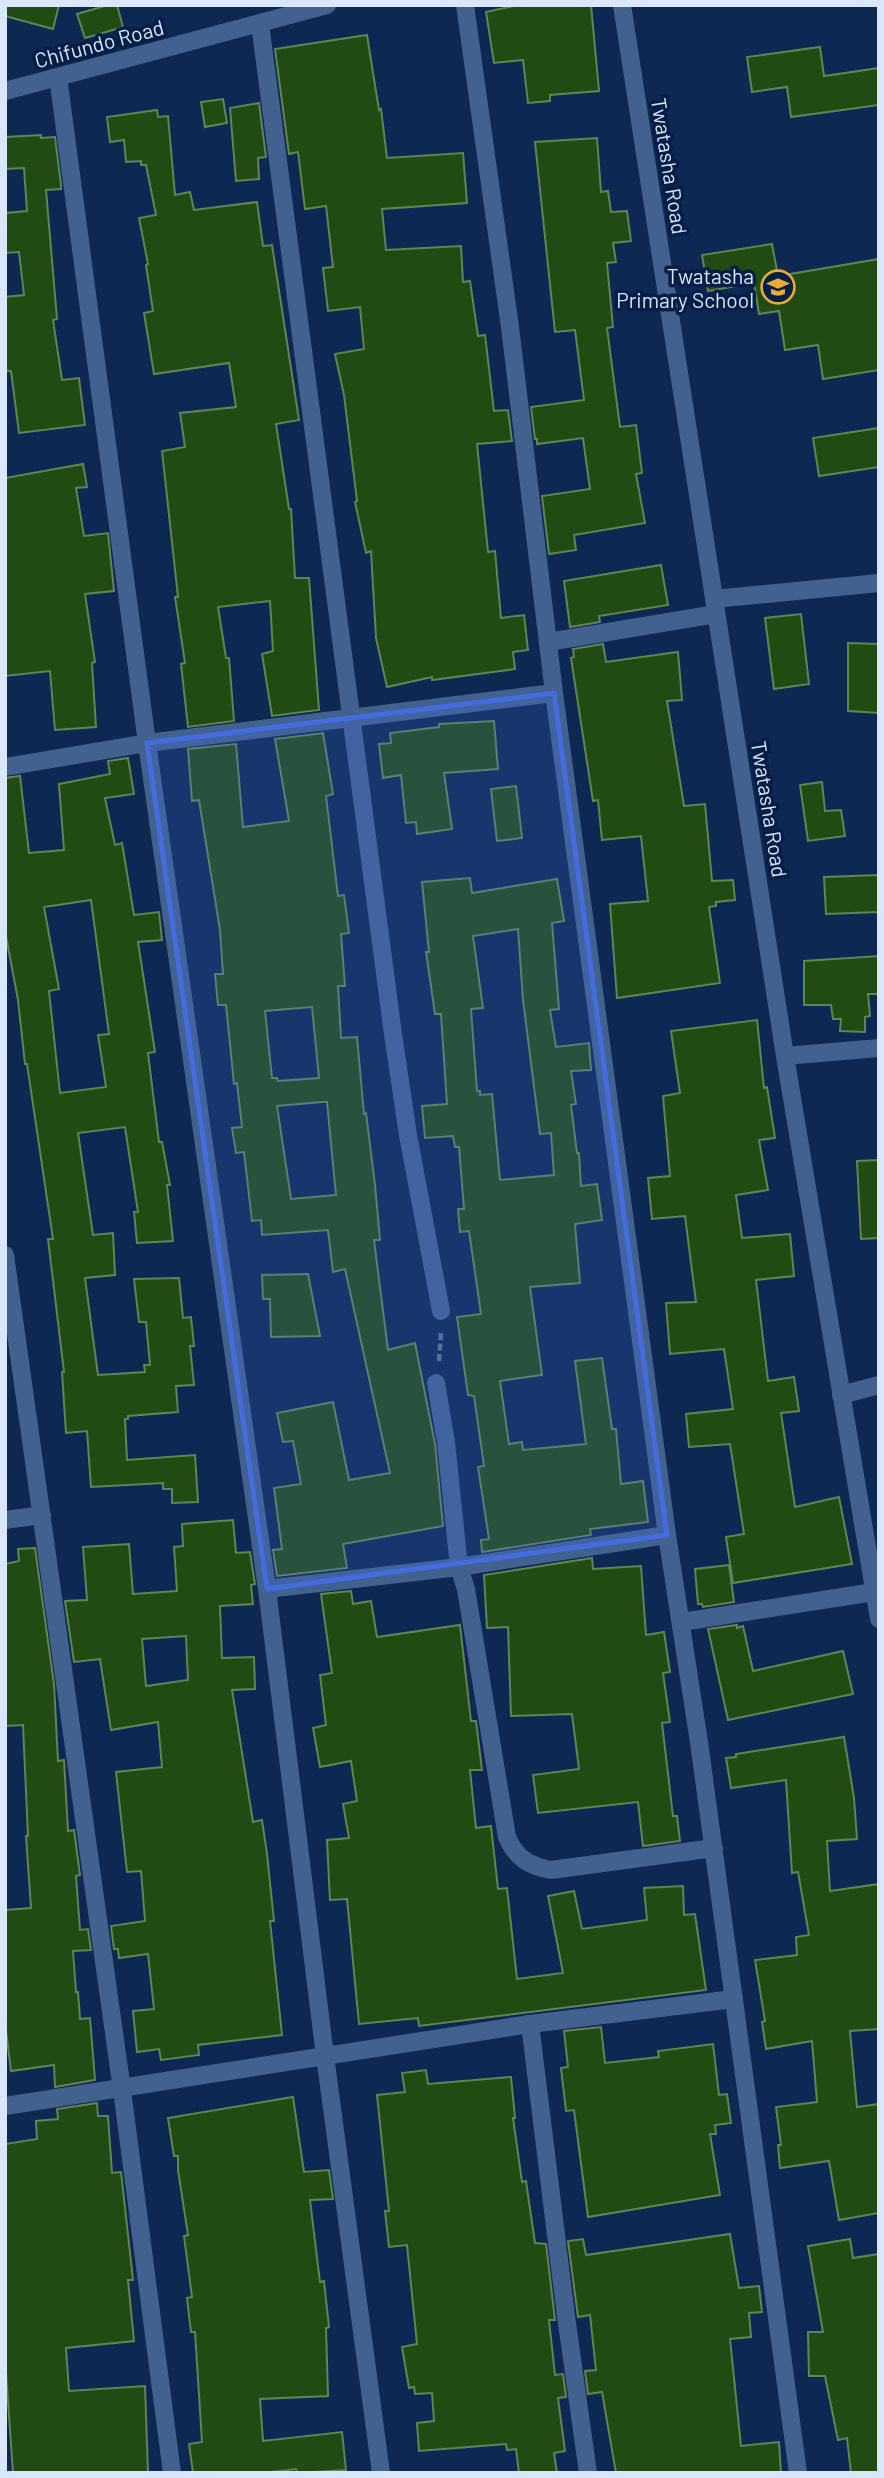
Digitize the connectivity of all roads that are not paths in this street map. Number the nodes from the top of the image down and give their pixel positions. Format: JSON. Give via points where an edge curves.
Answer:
{"nodes":[{"id":1,"x":327,"y":5,"type":"edge"},
{"id":2,"x":465,"y":5,"type":"edge"},
{"id":3,"x":622,"y":5,"type":"edge"},
{"id":4,"x":260,"y":24,"type":"junction"},
{"id":5,"x":58,"y":77,"type":"junction"},
{"id":6,"x":5,"y":92,"type":"edge"},
{"id":7,"x":879,"y":583,"type":"edge"},
{"id":8,"x":715,"y":607,"type":"junction"},
{"id":9,"x":548,"y":642,"type":"junction"},
{"id":10,"x":554,"y":693,"type":"junction"},
{"id":11,"x":352,"y":716,"type":"junction"},
{"id":12,"x":147,"y":743,"type":"junction"},
{"id":13,"x":5,"y":767,"type":"edge"},
{"id":14,"x":879,"y":1048,"type":"edge"},
{"id":15,"x":785,"y":1056,"type":"junction"},
{"id":16,"x":5,"y":1255,"type":"edge"},
{"id":17,"x":441,"y":1311,"type":"road end"},
{"id":18,"x":436,"y":1383,"type":"road end"},
{"id":19,"x":879,"y":1385,"type":"edge"},
{"id":20,"x":841,"y":1395,"type":"junction"},
{"id":21,"x":42,"y":1515,"type":"junction"},
{"id":22,"x":5,"y":1520,"type":"edge"},
{"id":23,"x":667,"y":1535,"type":"junction"},
{"id":24,"x":459,"y":1567,"type":"junction"},
{"id":25,"x":267,"y":1589,"type":"junction"},
{"id":26,"x":874,"y":1592,"type":"junction"},
{"id":27,"x":879,"y":1619,"type":"edge"},
{"id":28,"x":682,"y":1622,"type":"junction"},
{"id":29,"x":714,"y":1847,"type":"junction"},
{"id":30,"x":734,"y":1999,"type":"junction"},
{"id":31,"x":530,"y":2024,"type":"junction"},
{"id":32,"x":325,"y":2056,"type":"junction"},
{"id":33,"x":122,"y":2090,"type":"junction"},
{"id":34,"x":5,"y":2106,"type":"edge"},
{"id":35,"x":172,"y":2473,"type":"edge"},
{"id":36,"x":381,"y":2473,"type":"edge"},
{"id":37,"x":588,"y":2473,"type":"edge"},
{"id":38,"x":798,"y":2473,"type":"edge"}],
"edges":[{"from":1,"to":4,"type":"street","name":"Chifundo Road"},
{"from":2,"to":9,"type":"street"},
{"from":3,"to":8,"type":"street","name":"Twatasha Road"},
{"from":4,"to":5,"type":"street","name":"Chifundo Road"},
{"from":4,"to":11,"type":"street"},
{"from":5,"to":6,"type":"street","name":"Chifundo Road"},
{"from":5,"to":12,"type":"street"},
{"from":7,"to":8,"type":"street"},
{"from":8,"to":9,"type":"street"},
{"from":8,"to":15,"type":"street","name":"Twatasha Road"},
{"from":9,"to":10,"type":"street"},
{"from":10,"to":11,"type":"street"},
{"from":10,"to":23,"type":"street"},
{"from":11,"to":12,"type":"street"},
{"from":11,"to":17,"type":"street","via":[[406,1122]]},
{"from":12,"to":13,"type":"street"},
{"from":12,"to":25,"type":"street"},
{"from":14,"to":15,"type":"street"},
{"from":15,"to":20,"type":"street","name":"Twatasha Road"},
{"from":16,"to":21,"type":"street"},
{"from":18,"to":24,"type":"street"},
{"from":19,"to":20,"type":"street"},
{"from":20,"to":26,"type":"street","name":"Twatasha Road"},
{"from":21,"to":22,"type":"street"},
{"from":21,"to":33,"type":"street"},
{"from":23,"to":24,"type":"street"},
{"from":23,"to":28,"type":"street"},
{"from":24,"to":25,"type":"street"},
{"from":24,"to":29,"type":"street","via":[[507,1837],[521,1860],[551,1870]]},
{"from":25,"to":32,"type":"street"},
{"from":26,"to":27,"type":"street","name":"Twatasha Road"},
{"from":26,"to":28,"type":"street"},
{"from":28,"to":29,"type":"street"},
{"from":29,"to":30,"type":"street"},
{"from":30,"to":31,"type":"street"},
{"from":30,"to":38,"type":"street"},
{"from":31,"to":32,"type":"street"},
{"from":31,"to":37,"type":"street"},
{"from":32,"to":33,"type":"street"},
{"from":32,"to":36,"type":"street"},
{"from":33,"to":34,"type":"street"},
{"from":33,"to":35,"type":"street"}]}
